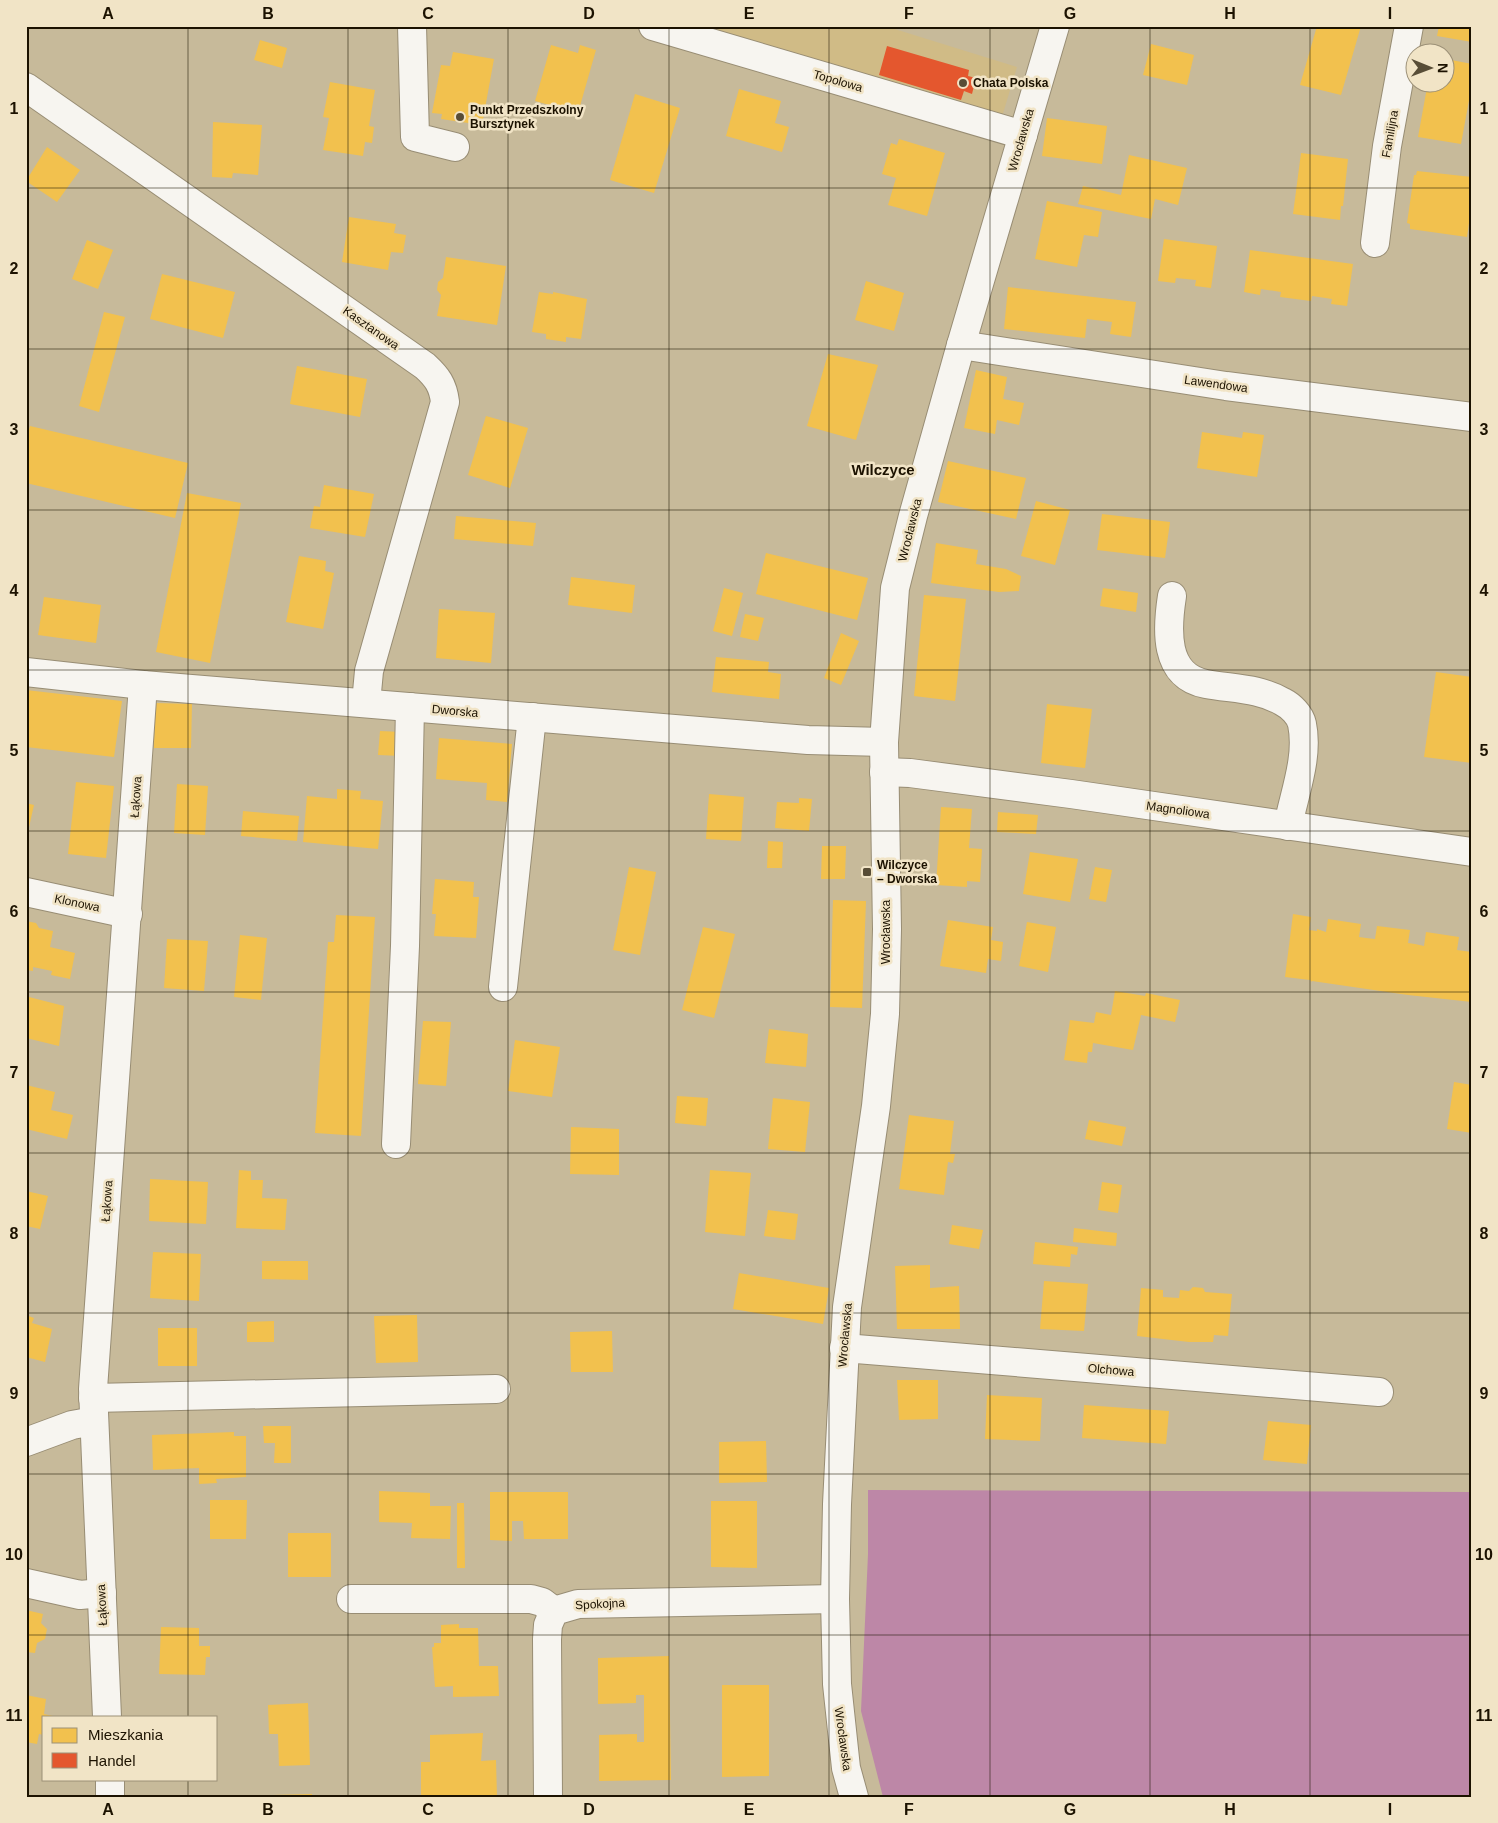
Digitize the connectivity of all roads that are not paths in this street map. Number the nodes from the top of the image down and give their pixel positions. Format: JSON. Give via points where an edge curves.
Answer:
{"nodes":[{"id":1,"x":412,"y":26,"type":"edge"},
{"id":2,"x":652,"y":26,"type":"edge"},
{"id":3,"x":1055,"y":26,"type":"edge"},
{"id":4,"x":1410,"y":26,"type":"edge"},
{"id":5,"x":26,"y":87,"type":"edge"},
{"id":6,"x":1022,"y":135,"type":"junction"},
{"id":7,"x":455,"y":147,"type":"dead end"},
{"id":8,"x":1375,"y":242,"type":"dead end"},
{"id":9,"x":961,"y":345,"type":"junction"},
{"id":10,"x":1472,"y":417,"type":"edge"},
{"id":11,"x":1172,"y":596,"type":"dead end"},
{"id":12,"x":26,"y":672,"type":"edge"},
{"id":13,"x":143,"y":685,"type":"junction"},
{"id":14,"x":366,"y":703,"type":"junction"},
{"id":15,"x":410,"y":707,"type":"junction"},
{"id":16,"x":532,"y":717,"type":"junction"},
{"id":17,"x":884,"y":742,"type":"junction"},
{"id":18,"x":884,"y":772,"type":"junction"},
{"id":19,"x":1288,"y":826,"type":"junction"},
{"id":20,"x":1472,"y":852,"type":"edge"},
{"id":21,"x":26,"y":892,"type":"edge"},
{"id":22,"x":128,"y":914,"type":"junction"},
{"id":23,"x":503,"y":987,"type":"dead end"},
{"id":24,"x":396,"y":1144,"type":"dead end"},
{"id":25,"x":844,"y":1348,"type":"junction"},
{"id":26,"x":496,"y":1389,"type":"dead end"},
{"id":27,"x":1379,"y":1392,"type":"dead end"},
{"id":28,"x":94,"y":1409,"type":"junction"},
{"id":29,"x":26,"y":1442,"type":"edge"},
{"id":30,"x":26,"y":1583,"type":"edge"},
{"id":31,"x":102,"y":1593,"type":"junction"},
{"id":32,"x":351,"y":1599,"type":"dead end"},
{"id":33,"x":835,"y":1599,"type":"junction"},
{"id":34,"x":554,"y":1611,"type":"junction"},
{"id":35,"x":107,"y":1716,"type":"edge"},
{"id":36,"x":110,"y":1780,"type":"edge"},
{"id":37,"x":110,"y":1797,"type":"edge"},
{"id":38,"x":548,"y":1797,"type":"edge"},
{"id":39,"x":854,"y":1797,"type":"edge"}],
"edges":[{"from":1,"to":7,"type":"street","via":[[415,137]]},
{"from":2,"to":6,"type":"street","name":"Topolowa"},
{"from":3,"to":6,"type":"street","name":"Wrocławska"},
{"from":4,"to":8,"type":"street","name":"Familijna","via":[[1387,146]]},
{"from":5,"to":14,"type":"street","name":"Kasztanowa","via":[[425,366],[444,389],[445,402],[369,671]]},
{"from":6,"to":9,"type":"street","name":"Wrocławska"},
{"from":9,"to":10,"type":"street","name":"Lawendowa","via":[[1217,384]]},
{"from":9,"to":17,"type":"street","name":"Wrocławska","via":[[895,588]]},
{"from":11,"to":19,"type":"street","via":[[1168,634],[1174,661],[1183,673],[1206,684],[1271,694],[1295,711],[1302,723],[1302,763]]},
{"from":12,"to":13,"type":"street","name":"Dworska"},
{"from":13,"to":14,"type":"street","name":"Dworska"},
{"from":13,"to":22,"type":"street","name":"Łąkowa"},
{"from":14,"to":15,"type":"street","name":"Dworska"},
{"from":15,"to":16,"type":"street","name":"Dworska"},
{"from":15,"to":24,"type":"street","via":[[405,946]]},
{"from":16,"to":17,"type":"street","name":"Dworska","via":[[808,740]]},
{"from":16,"to":23,"type":"street"},
{"from":17,"to":18,"type":"street","name":"Wrocławska"},
{"from":18,"to":19,"type":"street","name":"Magnoliowa","via":[[1052,791]]},
{"from":18,"to":25,"type":"street","name":"Wrocławska","via":[[885,1014]]},
{"from":19,"to":20,"type":"street","name":"Magnoliowa"},
{"from":21,"to":22,"type":"street","name":"Klonowa"},
{"from":22,"to":28,"type":"street","name":"Łąkowa"},
{"from":25,"to":27,"type":"street","name":"Olchowa"},
{"from":25,"to":33,"type":"street","name":"Wrocławska"},
{"from":26,"to":28,"type":"street"},
{"from":28,"to":29,"type":"street","via":[[72,1425]]},
{"from":28,"to":31,"type":"street","name":"Łąkowa"},
{"from":30,"to":31,"type":"street","via":[[80,1595]]},
{"from":31,"to":35,"type":"street","name":"Łąkowa"},
{"from":32,"to":34,"type":"street","via":[[531,1599]]},
{"from":33,"to":34,"type":"street","name":"Spokojna","via":[[578,1604]]},
{"from":33,"to":39,"type":"street","name":"Wrocławska","via":[[840,1724]]},
{"from":34,"to":38,"type":"street","via":[[548,1624],[547,1639]]},
{"from":36,"to":37,"type":"street"}]}
